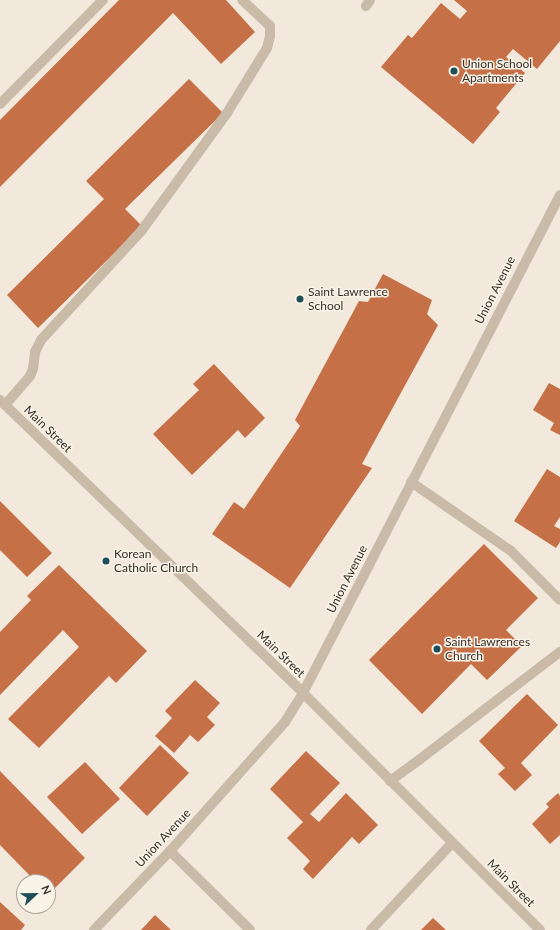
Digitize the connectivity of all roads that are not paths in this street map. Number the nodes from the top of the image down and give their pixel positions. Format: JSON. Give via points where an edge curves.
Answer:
{"nodes":[{"id":1,"x":103,"y":0,"type":"edge"},
{"id":2,"x":242,"y":0,"type":"edge"},
{"id":3,"x":0,"y":104,"type":"edge"},
{"id":4,"x":560,"y":195,"type":"edge"},
{"id":5,"x":3,"y":403,"type":"edge"},
{"id":6,"x":412,"y":482,"type":"junction"},
{"id":7,"x":560,"y":600,"type":"edge"},
{"id":8,"x":560,"y":652,"type":"edge"},
{"id":9,"x":303,"y":693,"type":"junction"},
{"id":10,"x":390,"y":781,"type":"junction"},
{"id":11,"x":452,"y":843,"type":"junction"},
{"id":12,"x":170,"y":850,"type":"junction"},
{"id":13,"x":94,"y":930,"type":"edge"},
{"id":14,"x":250,"y":930,"type":"edge"},
{"id":15,"x":371,"y":930,"type":"edge"},
{"id":16,"x":540,"y":930,"type":"edge"}],
"edges":[{"from":1,"to":3,"type":"street"},
{"from":2,"to":5,"type":"street","via":[[270,26],[267,48],[227,113],[142,230],[41,340],[35,352],[30,376]]},
{"from":4,"to":6,"type":"street","name":"Union Avenue"},
{"from":5,"to":9,"type":"street","name":"Main Street"},
{"from":6,"to":7,"type":"street","via":[[511,551]]},
{"from":6,"to":9,"type":"street","name":"Union Avenue"},
{"from":8,"to":10,"type":"street"},
{"from":9,"to":10,"type":"street","name":"Main Street"},
{"from":9,"to":12,"type":"street","name":"Union Avenue","via":[[285,722]]},
{"from":10,"to":11,"type":"street","name":"Main Street"},
{"from":11,"to":15,"type":"street"},
{"from":11,"to":16,"type":"street","name":"Main Street"},
{"from":12,"to":13,"type":"street","name":"Union Avenue"},
{"from":12,"to":14,"type":"street"}]}
